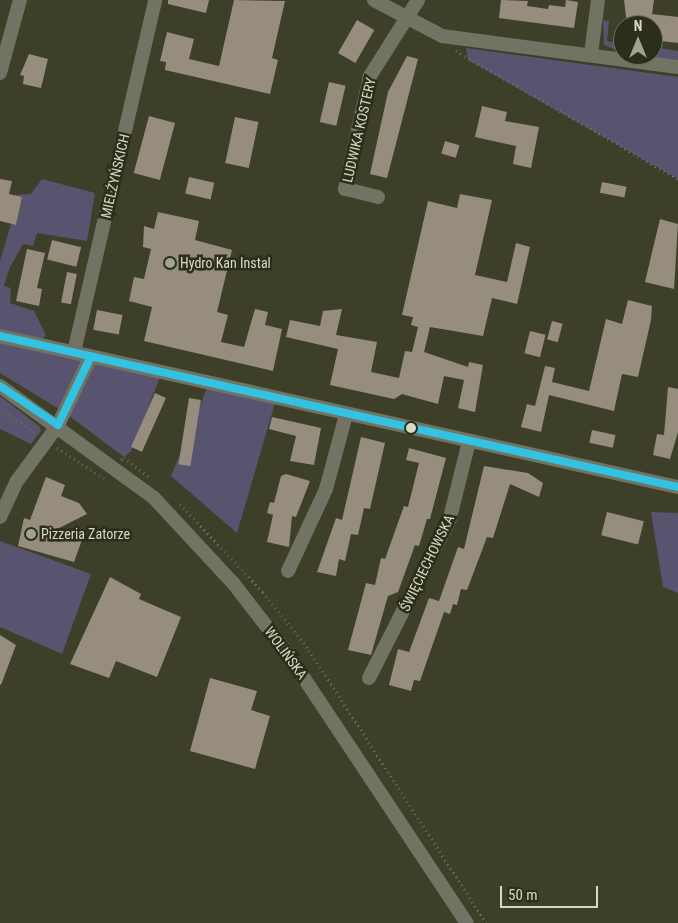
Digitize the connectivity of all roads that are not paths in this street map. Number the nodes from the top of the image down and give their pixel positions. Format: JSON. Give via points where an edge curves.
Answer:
{"nodes":[{"id":1,"x":20,"y":0,"type":"edge"},
{"id":2,"x":155,"y":0,"type":"edge"},
{"id":3,"x":374,"y":0,"type":"edge"},
{"id":4,"x":418,"y":0,"type":"edge"},
{"id":5,"x":598,"y":0,"type":"edge"},
{"id":6,"x":407,"y":18,"type":"junction"},
{"id":7,"x":591,"y":54,"type":"junction"},
{"id":8,"x":678,"y":67,"type":"edge"},
{"id":9,"x":0,"y":73,"type":"edge"},
{"id":10,"x":378,"y":197,"type":"dead end"},
{"id":11,"x":0,"y":336,"type":"edge"},
{"id":12,"x":74,"y":352,"type":"junction"},
{"id":13,"x":91,"y":356,"type":"junction"},
{"id":14,"x":0,"y":386,"type":"edge"},
{"id":15,"x":346,"y":415,"type":"junction"},
{"id":16,"x":58,"y":425,"type":"junction"},
{"id":17,"x":469,"y":441,"type":"junction"},
{"id":18,"x":678,"y":487,"type":"edge"},
{"id":19,"x":0,"y":517,"type":"edge"},
{"id":20,"x":288,"y":571,"type":"dead end"},
{"id":21,"x":369,"y":678,"type":"dead end"},
{"id":22,"x":467,"y":923,"type":"edge"}],
"edges":[{"from":1,"to":9,"type":"street"},
{"from":2,"to":12,"type":"street","name":"MIELŻYŃSKICH"},
{"from":3,"to":6,"type":"street"},
{"from":4,"to":6,"type":"street"},
{"from":5,"to":7,"type":"street"},
{"from":6,"to":7,"type":"street","via":[[442,36]]},
{"from":6,"to":10,"type":"street","name":"LUDWIKA KOSTERY","via":[[370,76],[345,189]]},
{"from":7,"to":8,"type":"street"},
{"from":11,"to":12,"type":"street"},
{"from":12,"to":13,"type":"street"},
{"from":13,"to":15,"type":"street"},
{"from":13,"to":16,"type":"street"},
{"from":14,"to":16,"type":"street","name":"WOLIŃSKA"},
{"from":15,"to":17,"type":"street"},
{"from":15,"to":20,"type":"street","via":[[326,489]]},
{"from":16,"to":19,"type":"street","via":[[17,481]]},
{"from":16,"to":22,"type":"street","name":"WOLIŃSKA","via":[[154,498],[233,583],[288,654]]},
{"from":17,"to":18,"type":"street"},
{"from":17,"to":21,"type":"street","name":"ŚWIĘCIECHOWSKA","via":[[450,518]]}]}
